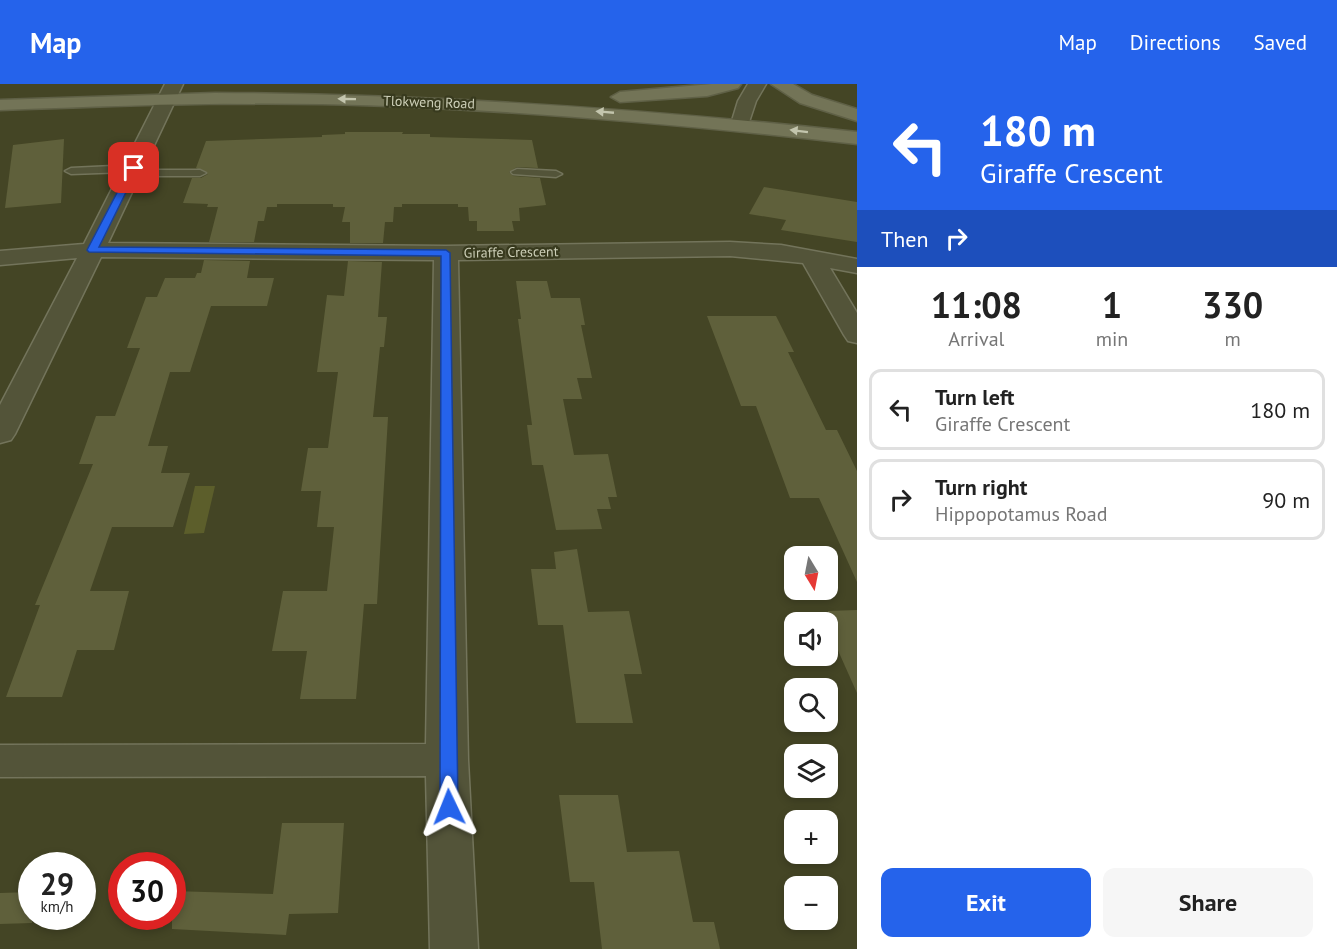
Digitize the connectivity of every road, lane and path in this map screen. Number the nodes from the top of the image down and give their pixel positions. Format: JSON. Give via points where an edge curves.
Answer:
{"nodes":[{"id":1,"x":84,"y":84,"type":"edge"},
{"id":2,"x":330,"y":84,"type":"edge"},
{"id":3,"x":732,"y":84,"type":"edge"},
{"id":4,"x":757,"y":84,"type":"edge"},
{"id":5,"x":780,"y":84,"type":"edge"},
{"id":6,"x":54,"y":88,"type":"junction"},
{"id":7,"x":171,"y":88,"type":"edge"},
{"id":8,"x":0,"y":92,"type":"edge"},
{"id":9,"x":305,"y":98,"type":"junction"},
{"id":10,"x":615,"y":98,"type":"junction"},
{"id":11,"x":27,"y":104,"type":"junction"},
{"id":12,"x":0,"y":105,"type":"edge"},
{"id":13,"x":857,"y":115,"type":"edge"},
{"id":14,"x":742,"y":116,"type":"junction"},
{"id":15,"x":160,"y":117,"type":"junction"},
{"id":16,"x":857,"y":123,"type":"edge"},
{"id":17,"x":857,"y":138,"type":"edge"},
{"id":18,"x":71,"y":171,"type":"dead end"},
{"id":19,"x":132,"y":171,"type":"junction"},
{"id":20,"x":516,"y":172,"type":"dead end"},
{"id":21,"x":200,"y":173,"type":"dead end"},
{"id":22,"x":556,"y":174,"type":"dead end"},
{"id":23,"x":92,"y":250,"type":"junction"},
{"id":24,"x":446,"y":253,"type":"junction"},
{"id":25,"x":0,"y":258,"type":"edge"},
{"id":26,"x":812,"y":258,"type":"junction"},
{"id":27,"x":857,"y":266,"type":"edge"},
{"id":28,"x":857,"y":335,"type":"edge"},
{"id":29,"x":0,"y":434,"type":"edge"},
{"id":30,"x":447,"y":760,"type":"junction"},
{"id":31,"x":0,"y":761,"type":"edge"},
{"id":32,"x":454,"y":949,"type":"edge"}],
"edges":[{"from":1,"to":6,"type":"main road"},
{"from":2,"to":10,"type":"main road","name":"Tlokweng Road"},
{"from":3,"to":10,"type":"main road","via":[[707,91]]},
{"from":4,"to":14,"type":"street"},
{"from":5,"to":13,"type":"main road","via":[[806,99]]},
{"from":6,"to":7,"type":"main road","name":"Tlokweng Road"},
{"from":6,"to":8,"type":"main road","name":"Tlokweng Road"},
{"from":7,"to":9,"type":"main road","name":"Tlokweng Road"},
{"from":7,"to":11,"type":"main road","name":"Tlokweng Road"},
{"from":7,"to":15,"type":"street"},
{"from":14,"to":9,"type":"main road","name":"Tlokweng Road","one_way":true},
{"from":9,"to":15,"type":"main road","via":[[207,103]]},
{"from":10,"to":14,"type":"main road","name":"Tlokweng Road"},
{"from":11,"to":12,"type":"main road","name":"Tlokweng Road"},
{"from":11,"to":15,"type":"main road","via":[[136,106]]},
{"from":14,"to":16,"type":"main road","name":"Tlokweng Road"},
{"from":17,"to":14,"type":"main road","name":"Tlokweng Road","one_way":true},
{"from":15,"to":19,"type":"street"},
{"from":18,"to":19,"type":"lane"},
{"from":19,"to":21,"type":"lane"},
{"from":19,"to":23,"type":"street"},
{"from":20,"to":22,"type":"lane"},
{"from":23,"to":24,"type":"street","name":"Giraffe Crescent"},
{"from":23,"to":25,"type":"street","name":"Giraffe Crescent"},
{"from":23,"to":29,"type":"street"},
{"from":24,"to":26,"type":"street","name":"Giraffe Crescent","via":[[730,249]]},
{"from":24,"to":30,"type":"street"},
{"from":26,"to":27,"type":"street","name":"Giraffe Crescent"},
{"from":26,"to":28,"type":"street"},
{"from":30,"to":31,"type":"street"},
{"from":30,"to":32,"type":"street"}]}
